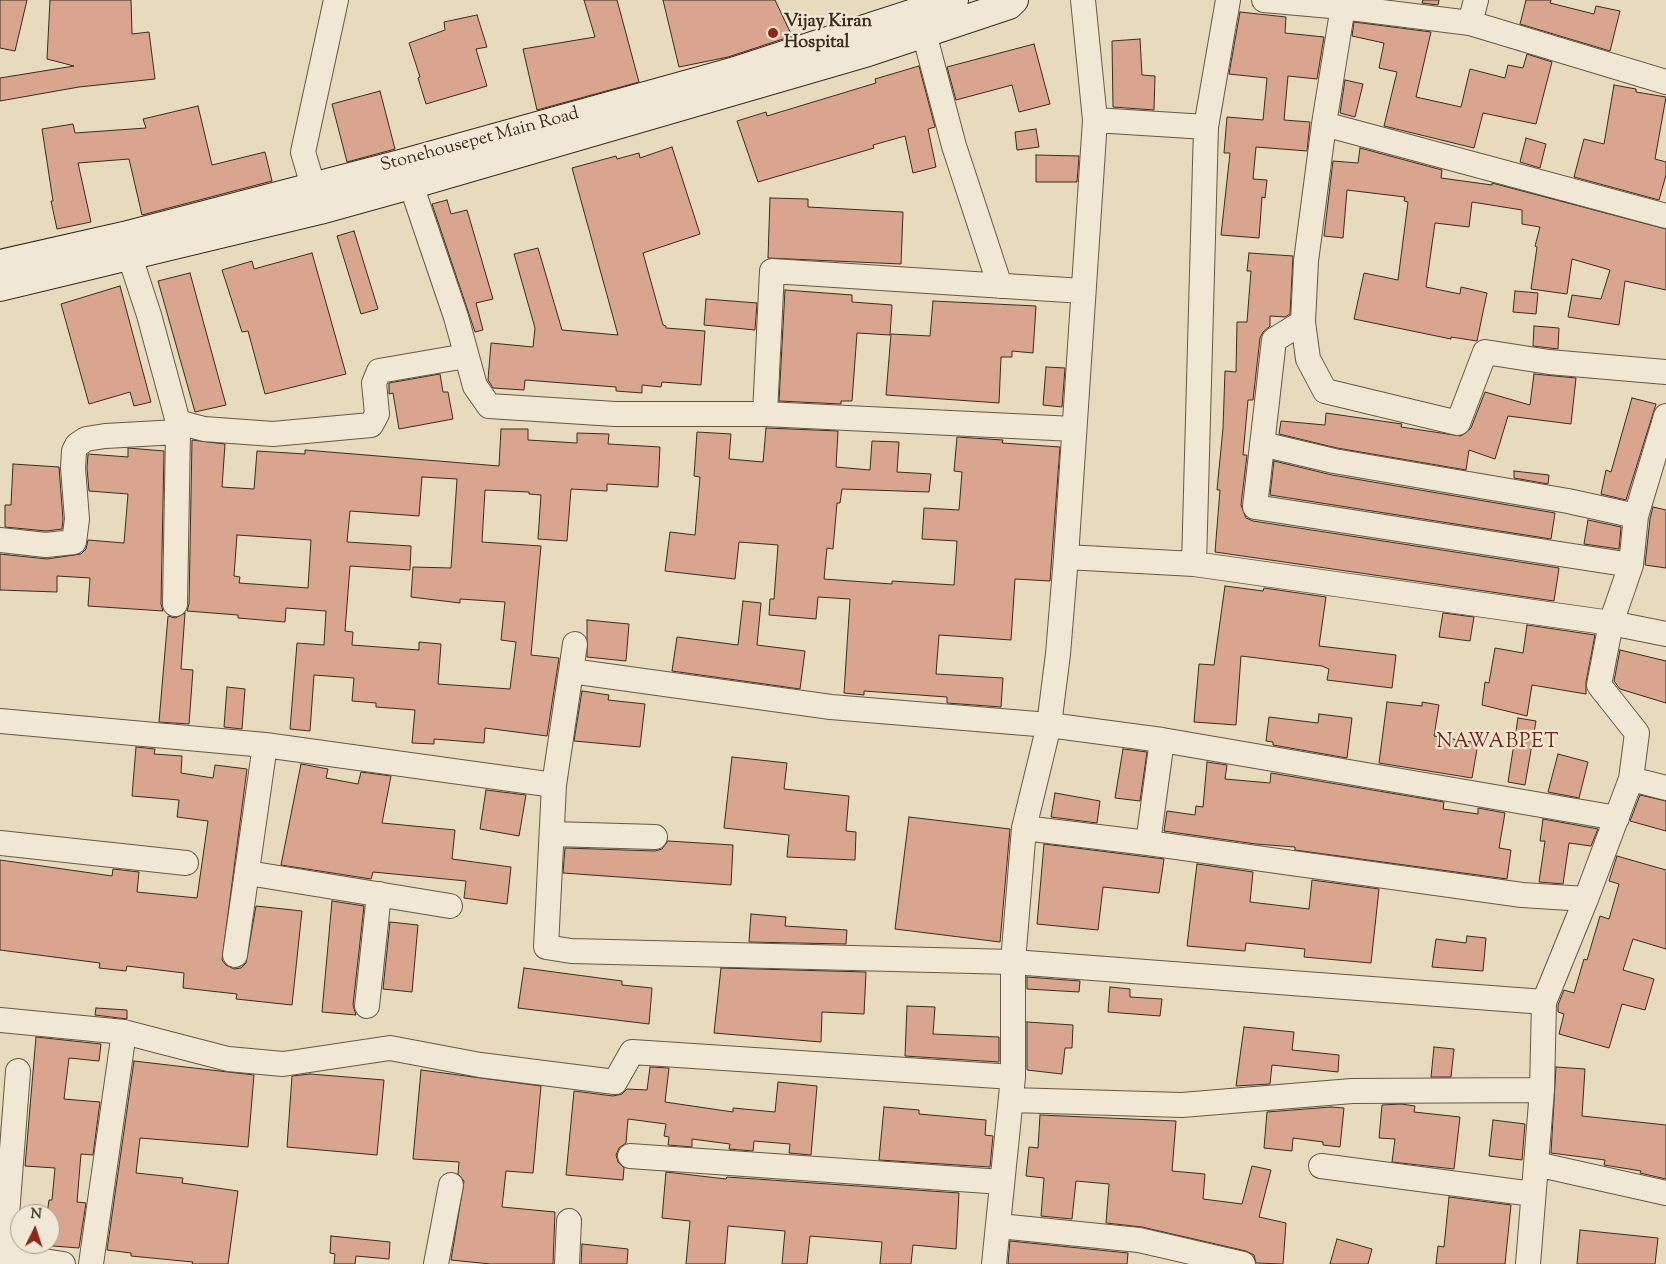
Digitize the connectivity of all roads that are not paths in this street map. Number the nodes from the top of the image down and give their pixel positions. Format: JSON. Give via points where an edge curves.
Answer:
{"nodes":[{"id":1,"x":336,"y":0,"type":"edge"},
{"id":2,"x":954,"y":0,"type":"edge"},
{"id":3,"x":1014,"y":0,"type":"edge"},
{"id":4,"x":1083,"y":0,"type":"edge"},
{"id":5,"x":1228,"y":0,"type":"edge"},
{"id":6,"x":1264,"y":0,"type":"edge"},
{"id":7,"x":1476,"y":0,"type":"edge"},
{"id":8,"x":1343,"y":3,"type":"edge"},
{"id":9,"x":1470,"y":23,"type":"junction"},
{"id":10,"x":924,"y":34,"type":"junction"},
{"id":11,"x":864,"y":41,"type":"junction"},
{"id":12,"x":1666,"y":82,"type":"edge"},
{"id":13,"x":1095,"y":120,"type":"junction"},
{"id":14,"x":1324,"y":124,"type":"junction"},
{"id":15,"x":1206,"y":127,"type":"junction"},
{"id":16,"x":407,"y":174,"type":"junction"},
{"id":17,"x":317,"y":198,"type":"junction"},
{"id":18,"x":1666,"y":216,"type":"edge"},
{"id":19,"x":184,"y":231,"type":"junction"},
{"id":20,"x":130,"y":257,"type":"junction"},
{"id":21,"x":0,"y":264,"type":"edge"},
{"id":22,"x":1000,"y":286,"type":"junction"},
{"id":23,"x":0,"y":287,"type":"edge"},
{"id":24,"x":1083,"y":291,"type":"junction"},
{"id":25,"x":1303,"y":322,"type":"junction"},
{"id":26,"x":466,"y":356,"type":"junction"},
{"id":27,"x":1666,"y":372,"type":"edge"},
{"id":28,"x":765,"y":414,"type":"junction"},
{"id":29,"x":1666,"y":416,"type":"edge"},
{"id":30,"x":178,"y":427,"type":"junction"},
{"id":31,"x":1074,"y":429,"type":"junction"},
{"id":32,"x":1262,"y":444,"type":"junction"},
{"id":33,"x":1636,"y":516,"type":"junction"},
{"id":34,"x":0,"y":540,"type":"edge"},
{"id":35,"x":1066,"y":557,"type":"junction"},
{"id":36,"x":1194,"y":564,"type":"junction"},
{"id":37,"x":1631,"y":565,"type":"junction"},
{"id":38,"x":175,"y":604,"type":"dead end"},
{"id":39,"x":1611,"y":623,"type":"junction"},
{"id":40,"x":1666,"y":634,"type":"edge"},
{"id":41,"x":575,"y":644,"type":"dead end"},
{"id":42,"x":571,"y":671,"type":"junction"},
{"id":43,"x":0,"y":721,"type":"edge"},
{"id":44,"x":1049,"y":725,"type":"junction"},
{"id":45,"x":1162,"y":740,"type":"junction"},
{"id":46,"x":265,"y":745,"type":"junction"},
{"id":47,"x":1631,"y":779,"type":"junction"},
{"id":48,"x":554,"y":785,"type":"junction"},
{"id":49,"x":1666,"y":788,"type":"edge"},
{"id":50,"x":1617,"y":818,"type":"junction"},
{"id":51,"x":1024,"y":828,"type":"junction"},
{"id":52,"x":553,"y":834,"type":"junction"},
{"id":53,"x":655,"y":837,"type":"dead end"},
{"id":54,"x":0,"y":843,"type":"edge"},
{"id":55,"x":1148,"y":843,"type":"junction"},
{"id":56,"x":186,"y":863,"type":"dead end"},
{"id":57,"x":248,"y":873,"type":"junction"},
{"id":58,"x":379,"y":894,"type":"junction"},
{"id":59,"x":1586,"y":899,"type":"junction"},
{"id":60,"x":450,"y":906,"type":"dead end"},
{"id":61,"x":236,"y":956,"type":"dead end"},
{"id":62,"x":1013,"y":962,"type":"junction"},
{"id":63,"x":1544,"y":1002,"type":"junction"},
{"id":64,"x":367,"y":1006,"type":"dead end"},
{"id":65,"x":0,"y":1020,"type":"edge"},
{"id":66,"x":124,"y":1032,"type":"junction"},
{"id":67,"x":18,"y":1072,"type":"dead end"},
{"id":68,"x":1012,"y":1089,"type":"junction"},
{"id":69,"x":1542,"y":1090,"type":"junction"},
{"id":70,"x":630,"y":1156,"type":"dead end"},
{"id":71,"x":1536,"y":1164,"type":"junction"},
{"id":72,"x":1321,"y":1166,"type":"dead end"},
{"id":73,"x":1002,"y":1182,"type":"junction"},
{"id":74,"x":451,"y":1185,"type":"dead end"},
{"id":75,"x":1666,"y":1193,"type":"edge"},
{"id":76,"x":1533,"y":1194,"type":"junction"},
{"id":77,"x":570,"y":1221,"type":"dead end"},
{"id":78,"x":999,"y":1226,"type":"junction"},
{"id":79,"x":2,"y":1254,"type":"edge"},
{"id":80,"x":62,"y":1264,"type":"edge"},
{"id":81,"x":91,"y":1264,"type":"edge"},
{"id":82,"x":436,"y":1264,"type":"edge"},
{"id":83,"x":567,"y":1264,"type":"edge"},
{"id":84,"x":994,"y":1264,"type":"edge"},
{"id":85,"x":1243,"y":1264,"type":"edge"},
{"id":86,"x":1528,"y":1264,"type":"edge"}],
"edges":[{"from":1,"to":17,"type":"street","via":[[302,152]]},
{"from":2,"to":11,"type":"main road","name":"Stonehousepet Main Road"},
{"from":3,"to":10,"type":"main road","via":[[1009,5]]},
{"from":4,"to":13,"type":"street"},
{"from":5,"to":15,"type":"street"},
{"from":6,"to":8,"type":"street"},
{"from":7,"to":9,"type":"street"},
{"from":8,"to":9,"type":"street"},
{"from":8,"to":14,"type":"street"},
{"from":9,"to":12,"type":"street"},
{"from":10,"to":11,"type":"main road"},
{"from":10,"to":22,"type":"street","via":[[954,146]]},
{"from":11,"to":16,"type":"main road","name":"Stonehousepet Main Road","via":[[732,72]]},
{"from":13,"to":15,"type":"street"},
{"from":13,"to":24,"type":"street"},
{"from":14,"to":18,"type":"street"},
{"from":14,"to":25,"type":"street","via":[[1306,261]]},
{"from":15,"to":36,"type":"street"},
{"from":16,"to":17,"type":"main road","name":"Stonehousepet Main Road"},
{"from":16,"to":26,"type":"street","via":[[456,317]]},
{"from":17,"to":19,"type":"main road","name":"Stonehousepet Main Road"},
{"from":19,"to":20,"type":"main road"},
{"from":19,"to":21,"type":"main road","name":"Stonehousepet Main Road"},
{"from":20,"to":23,"type":"main road"},
{"from":20,"to":30,"type":"street","via":[[150,315]]},
{"from":22,"to":24,"type":"street"},
{"from":22,"to":28,"type":"street","via":[[772,271]]},
{"from":24,"to":31,"type":"street"},
{"from":25,"to":27,"type":"street","via":[[1308,359],[1325,391],[1458,423],[1485,352],[1550,362]]},
{"from":25,"to":32,"type":"street","via":[[1274,340]]},
{"from":26,"to":28,"type":"street","via":[[475,386],[489,406],[615,414]]},
{"from":26,"to":30,"type":"street","via":[[379,371],[374,383],[377,414],[371,425],[273,434]]},
{"from":28,"to":31,"type":"street"},
{"from":29,"to":33,"type":"street"},
{"from":30,"to":34,"type":"street","via":[[86,439],[77,445],[74,451],[77,519],[74,542],[46,545]]},
{"from":30,"to":38,"type":"street"},
{"from":31,"to":35,"type":"street"},
{"from":32,"to":33,"type":"street","via":[[1334,462],[1568,501]]},
{"from":32,"to":37,"type":"street","via":[[1255,507]]},
{"from":33,"to":37,"type":"street"},
{"from":35,"to":36,"type":"street"},
{"from":35,"to":44,"type":"street"},
{"from":36,"to":39,"type":"street"},
{"from":37,"to":39,"type":"street"},
{"from":39,"to":40,"type":"street"},
{"from":39,"to":47,"type":"street","via":[[1599,685],[1637,732]]},
{"from":41,"to":42,"type":"street"},
{"from":42,"to":44,"type":"street","via":[[831,707]]},
{"from":42,"to":48,"type":"street"},
{"from":43,"to":46,"type":"street"},
{"from":44,"to":45,"type":"street"},
{"from":44,"to":51,"type":"street"},
{"from":45,"to":50,"type":"street"},
{"from":45,"to":55,"type":"street"},
{"from":46,"to":48,"type":"street"},
{"from":46,"to":57,"type":"street"},
{"from":47,"to":49,"type":"street"},
{"from":47,"to":50,"type":"street"},
{"from":48,"to":52,"type":"street"},
{"from":50,"to":59,"type":"street"},
{"from":51,"to":55,"type":"street"},
{"from":51,"to":62,"type":"street"},
{"from":52,"to":53,"type":"street"},
{"from":52,"to":62,"type":"street","via":[[546,947],[570,951]]},
{"from":54,"to":56,"type":"street"},
{"from":55,"to":59,"type":"street","via":[[1522,895]]},
{"from":57,"to":58,"type":"street"},
{"from":57,"to":61,"type":"street"},
{"from":58,"to":60,"type":"street"},
{"from":58,"to":64,"type":"street"},
{"from":59,"to":63,"type":"street"},
{"from":62,"to":63,"type":"street"},
{"from":62,"to":68,"type":"street"},
{"from":63,"to":69,"type":"street"},
{"from":65,"to":66,"type":"street"},
{"from":66,"to":68,"type":"street","via":[[228,1059],[283,1064],[390,1048],[480,1065],[615,1082],[632,1052]]},
{"from":66,"to":81,"type":"street"},
{"from":67,"to":79,"type":"street"},
{"from":68,"to":69,"type":"street","via":[[1182,1105],[1352,1091]]},
{"from":68,"to":73,"type":"street"},
{"from":69,"to":71,"type":"street"},
{"from":70,"to":73,"type":"street"},
{"from":71,"to":75,"type":"street"},
{"from":71,"to":76,"type":"street"},
{"from":72,"to":76,"type":"street"},
{"from":73,"to":78,"type":"street"},
{"from":74,"to":82,"type":"street"},
{"from":76,"to":86,"type":"street"},
{"from":77,"to":83,"type":"street"},
{"from":78,"to":84,"type":"street"},
{"from":78,"to":85,"type":"street","via":[[1139,1240]]},
{"from":79,"to":80,"type":"street"}]}
